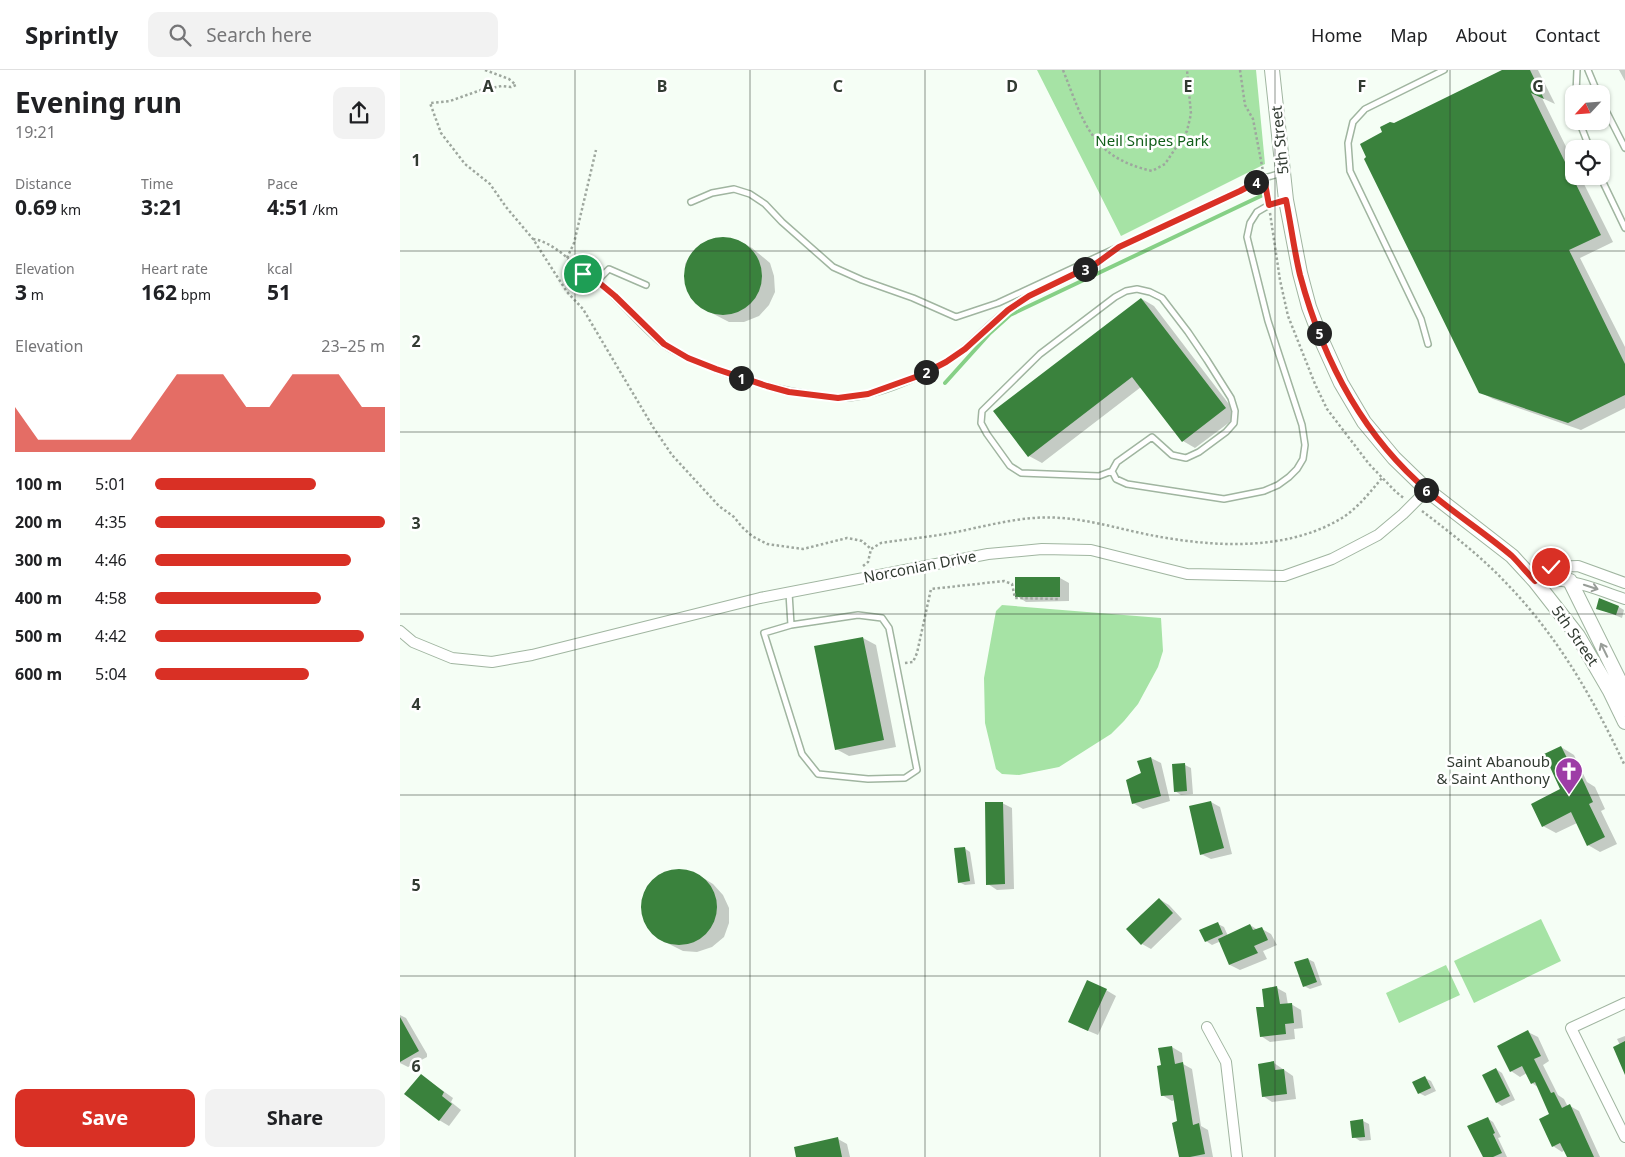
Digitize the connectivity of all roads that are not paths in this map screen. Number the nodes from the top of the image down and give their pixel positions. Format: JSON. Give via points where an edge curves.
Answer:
{"nodes":[{"id":1,"x":1272,"y":70,"type":"edge"},
{"id":2,"x":1444,"y":70,"type":"edge"},
{"id":3,"x":1577,"y":70,"type":"edge"},
{"id":4,"x":1588,"y":70,"type":"edge"},
{"id":5,"x":1576,"y":85,"type":"edge"},
{"id":6,"x":1594,"y":85,"type":"edge"},
{"id":7,"x":1610,"y":118,"type":"edge"},
{"id":8,"x":1624,"y":145,"type":"edge"},
{"id":9,"x":1283,"y":172,"type":"junction"},
{"id":10,"x":1604,"y":185,"type":"edge"},
{"id":11,"x":1286,"y":200,"type":"junction"},
{"id":12,"x":691,"y":202,"type":"dead end"},
{"id":13,"x":1625,"y":228,"type":"edge"},
{"id":14,"x":1119,"y":247,"type":"junction"},
{"id":15,"x":646,"y":285,"type":"dead end"},
{"id":16,"x":1428,"y":344,"type":"dead end"},
{"id":17,"x":1112,"y":471,"type":"junction"},
{"id":18,"x":1427,"y":490,"type":"junction"},
{"id":19,"x":1535,"y":581,"type":"junction"},
{"id":20,"x":1570,"y":581,"type":"junction"},
{"id":21,"x":1625,"y":583,"type":"edge"},
{"id":22,"x":789,"y":593,"type":"junction"},
{"id":23,"x":1625,"y":599,"type":"edge"},
{"id":24,"x":791,"y":625,"type":"junction"},
{"id":25,"x":400,"y":631,"type":"edge"},
{"id":26,"x":1623,"y":717,"type":"edge"},
{"id":27,"x":1625,"y":1003,"type":"edge"},
{"id":28,"x":1206,"y":1027,"type":"dead end"},
{"id":29,"x":1625,"y":1137,"type":"edge"},
{"id":30,"x":1237,"y":1157,"type":"edge"}],
"edges":[{"from":1,"to":9,"type":"street","name":"5th Street"},
{"from":2,"to":16,"type":"lane","via":[[1365,108],[1353,122],[1348,143],[1350,171],[1422,319]]},
{"from":3,"to":5,"type":"lane"},
{"from":4,"to":6,"type":"lane"},
{"from":7,"to":8,"type":"lane"},
{"from":9,"to":11,"type":"street","name":"5th Street"},
{"from":9,"to":14,"type":"lane"},
{"from":10,"to":13,"type":"lane"},
{"from":11,"to":17,"type":"lane","via":[[1257,212],[1247,237],[1268,321],[1302,425],[1305,445],[1303,459],[1297,469],[1284,481],[1264,491],[1224,499],[1127,484],[1116,479]]},
{"from":11,"to":18,"type":"street","name":"5th Street","via":[[1309,307],[1341,383],[1364,422]]},
{"from":12,"to":14,"type":"lane","via":[[712,193],[734,189],[750,194],[833,267],[956,318],[998,303]]},
{"from":14,"to":15,"type":"lane","via":[[1097,263],[1029,296],[946,362],[921,375],[868,394],[838,398],[789,392],[688,358],[664,344],[597,281],[609,269]]},
{"from":17,"to":17,"type":"lane","via":[[1117,462],[1152,436],[1172,455],[1186,458],[1200,452],[1234,422],[1235,411],[1230,398],[1188,332],[1162,298],[1137,288],[1114,297],[1040,354],[982,411],[981,423],[987,434],[1010,466],[1021,473],[1099,476]]},
{"from":18,"to":19,"type":"street","name":"5th Street","via":[[1512,556]]},
{"from":18,"to":22,"type":"street","name":"Norconian Drive","via":[[1378,535],[1332,559],[1284,576],[1187,574],[1091,550],[1042,549],[988,554]]},
{"from":19,"to":20,"type":"street"},
{"from":19,"to":21,"type":"street","via":[[1551,567],[1578,566]]},
{"from":19,"to":26,"type":"street","name":"5th Street","via":[[1578,636]]},
{"from":20,"to":23,"type":"street","one_way":true},
{"from":26,"to":20,"type":"street","one_way":true,"via":[[1623,688]]},
{"from":22,"to":24,"type":"lane"},
{"from":22,"to":25,"type":"street","name":"Norconian Drive","via":[[492,662],[452,658],[413,642]]},
{"from":24,"to":24,"type":"lane","via":[[764,633],[802,754],[818,774],[868,779],[905,778],[917,770],[889,628],[882,618],[858,615]]},
{"from":27,"to":29,"type":"street","via":[[1571,1028]]},
{"from":28,"to":30,"type":"street","via":[[1226,1062]]}]}
